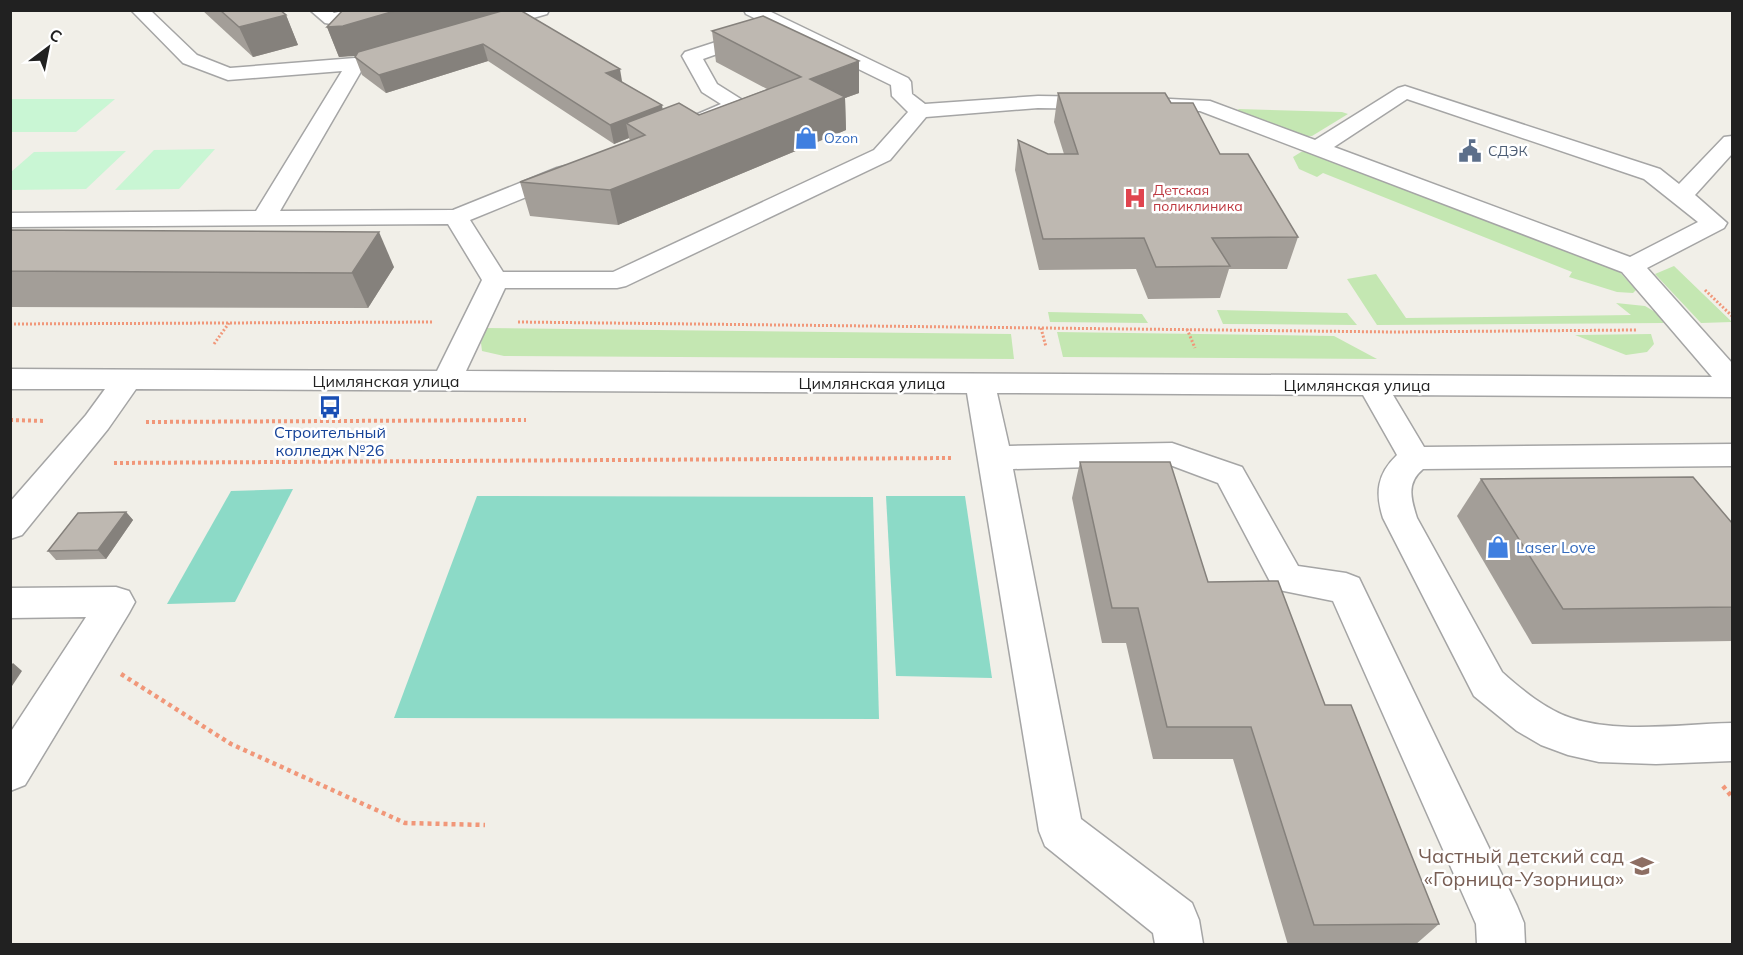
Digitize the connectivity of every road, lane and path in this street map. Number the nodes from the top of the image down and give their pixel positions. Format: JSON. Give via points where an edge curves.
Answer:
{"nodes":[{"id":1,"x":140,"y":10,"type":"edge"},
{"id":2,"x":318,"y":10,"type":"edge"},
{"id":3,"x":377,"y":10,"type":"edge"},
{"id":4,"x":541,"y":10,"type":"edge"},
{"id":5,"x":752,"y":10,"type":"edge"},
{"id":6,"x":782,"y":25,"type":"junction"},
{"id":7,"x":465,"y":32,"type":"edge"},
{"id":8,"x":421,"y":45,"type":"edge"},
{"id":9,"x":356,"y":64,"type":"junction"},
{"id":10,"x":920,"y":111,"type":"junction"},
{"id":11,"x":683,"y":126,"type":"edge"},
{"id":12,"x":1732,"y":142,"type":"edge"},
{"id":13,"x":1319,"y":147,"type":"junction"},
{"id":14,"x":586,"y":165,"type":"edge"},
{"id":15,"x":1682,"y":195,"type":"junction"},
{"id":16,"x":456,"y":217,"type":"junction"},
{"id":17,"x":264,"y":218,"type":"junction"},
{"id":18,"x":10,"y":220,"type":"edge"},
{"id":19,"x":1724,"y":223,"type":"edge"},
{"id":20,"x":1631,"y":266,"type":"junction"},
{"id":21,"x":495,"y":280,"type":"junction"},
{"id":22,"x":1701,"y":285,"type":"dead end"},
{"id":23,"x":1732,"y":316,"type":"edge"},
{"id":24,"x":475,"y":321,"type":"junction"},
{"id":25,"x":10,"y":324,"type":"edge"},
{"id":26,"x":1041,"y":328,"type":"junction"},
{"id":27,"x":1686,"y":329,"type":"junction"},
{"id":28,"x":1046,"y":349,"type":"dead end"},
{"id":29,"x":10,"y":380,"type":"edge"},
{"id":30,"x":127,"y":380,"type":"junction"},
{"id":31,"x":447,"y":381,"type":"junction"},
{"id":32,"x":1732,"y":381,"type":"edge"},
{"id":33,"x":980,"y":384,"type":"junction"},
{"id":34,"x":1372,"y":386,"type":"junction"},
{"id":35,"x":1732,"y":387,"type":"edge"},
{"id":36,"x":1732,"y":455,"type":"edge"},
{"id":37,"x":994,"y":458,"type":"junction"},
{"id":38,"x":1415,"y":458,"type":"junction"},
{"id":39,"x":62,"y":464,"type":"junction"},
{"id":40,"x":10,"y":526,"type":"edge"},
{"id":41,"x":10,"y":603,"type":"edge"},
{"id":42,"x":99,"y":631,"type":"junction"},
{"id":43,"x":1732,"y":742,"type":"edge"},
{"id":44,"x":10,"y":771,"type":"edge"},
{"id":45,"x":1722,"y":785,"type":"dead end"},
{"id":46,"x":1732,"y":797,"type":"edge"},
{"id":47,"x":484,"y":825,"type":"dead end"},
{"id":48,"x":1179,"y":945,"type":"edge"},
{"id":49,"x":1501,"y":945,"type":"edge"}],
"edges":[{"from":1,"to":9,"type":"street","via":[[190,59],[228,74]]},
{"from":2,"to":3,"type":"street","via":[[331,19]]},
{"from":4,"to":7,"type":"street"},
{"from":5,"to":6,"type":"street"},
{"from":6,"to":10,"type":"street","via":[[901,82],[902,96]]},
{"from":6,"to":11,"type":"street","via":[[692,56],[709,88],[737,105]]},
{"from":8,"to":9,"type":"street"},
{"from":9,"to":17,"type":"street"},
{"from":10,"to":13,"type":"street","via":[[1038,102],[1203,105]]},
{"from":10,"to":21,"type":"street","via":[[882,155],[617,280]]},
{"from":12,"to":15,"type":"street"},
{"from":13,"to":15,"type":"street","via":[[1405,92],[1652,174]]},
{"from":13,"to":20,"type":"street"},
{"from":14,"to":16,"type":"street"},
{"from":15,"to":19,"type":"street"},
{"from":16,"to":17,"type":"street"},
{"from":16,"to":21,"type":"street"},
{"from":17,"to":18,"type":"street"},
{"from":19,"to":20,"type":"street"},
{"from":20,"to":27,"type":"street"},
{"from":21,"to":24,"type":"street"},
{"from":22,"to":23,"type":"path"},
{"from":24,"to":25,"type":"path"},
{"from":24,"to":26,"type":"path"},
{"from":24,"to":31,"type":"street"},
{"from":26,"to":27,"type":"path","via":[[1393,332]]},
{"from":26,"to":28,"type":"path"},
{"from":27,"to":32,"type":"street"},
{"from":29,"to":30,"type":"street","name":"Цимлянская улица"},
{"from":30,"to":31,"type":"street","name":"Цимлянская улица"},
{"from":30,"to":39,"type":"street"},
{"from":31,"to":33,"type":"street","name":"Цимлянская улица"},
{"from":33,"to":34,"type":"street","name":"Цимлянская улица"},
{"from":33,"to":37,"type":"street"},
{"from":34,"to":35,"type":"street","name":"Цимлянская улица"},
{"from":34,"to":38,"type":"street"},
{"from":36,"to":38,"type":"street"},
{"from":37,"to":39,"type":"path"},
{"from":37,"to":48,"type":"street","via":[[1061,831],[1175,920]]},
{"from":37,"to":49,"type":"street","via":[[1172,454],[1230,475],[1287,579],[1346,588],[1500,923]]},
{"from":38,"to":43,"type":"street","via":[[1398,474],[1394,484],[1400,518],[1488,684],[1506,701],[1547,727],[1580,739],[1610,743]]},
{"from":39,"to":40,"type":"street"},
{"from":41,"to":42,"type":"street","via":[[116,603]]},
{"from":42,"to":44,"type":"street"},
{"from":42,"to":47,"type":"path","via":[[119,674],[231,744],[405,823]]},
{"from":45,"to":46,"type":"path"}]}
